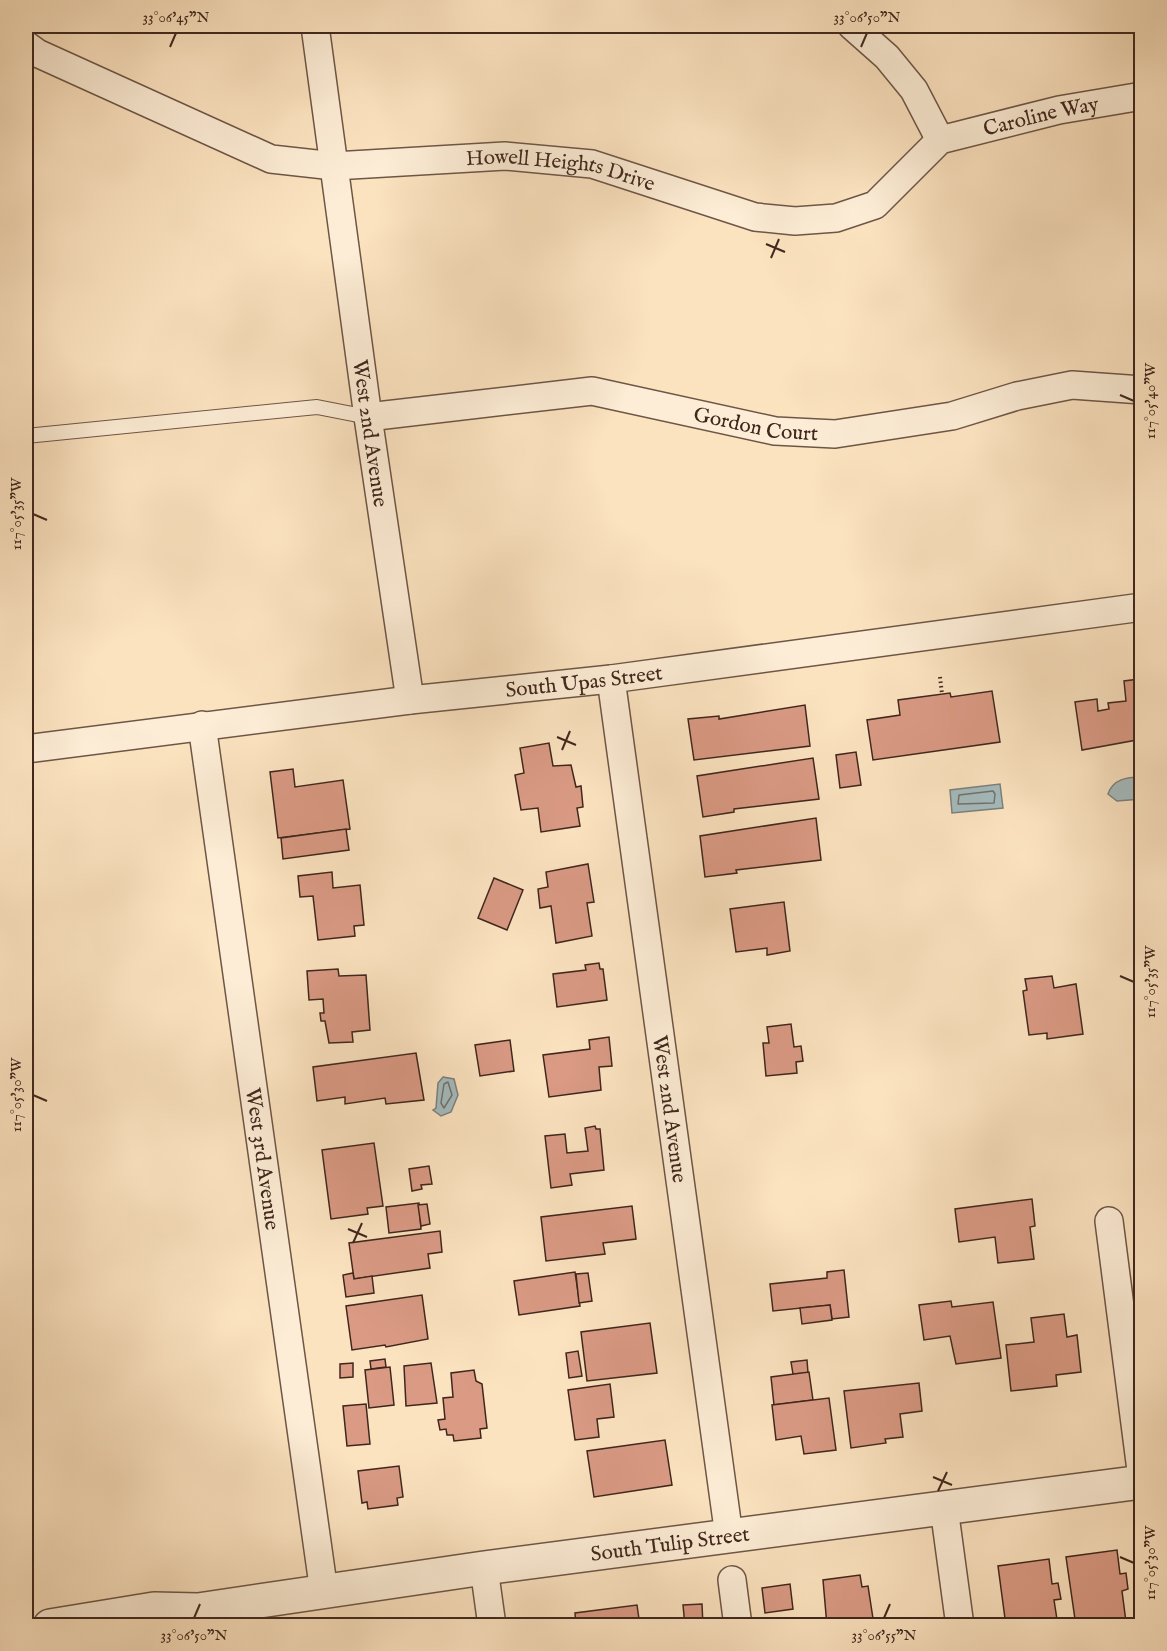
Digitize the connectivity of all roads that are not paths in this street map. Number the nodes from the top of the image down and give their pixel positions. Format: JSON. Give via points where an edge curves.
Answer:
{"nodes":[{"id":1,"x":315,"y":26,"type":"edge"},
{"id":2,"x":852,"y":26,"type":"edge"},
{"id":3,"x":26,"y":45,"type":"edge"},
{"id":4,"x":1142,"y":96,"type":"edge"},
{"id":5,"x":940,"y":140,"type":"junction"},
{"id":6,"x":334,"y":166,"type":"junction"},
{"id":7,"x":1142,"y":390,"type":"edge"},
{"id":8,"x":368,"y":417,"type":"junction"},
{"id":9,"x":26,"y":436,"type":"edge"},
{"id":10,"x":1142,"y":607,"type":"edge"},
{"id":11,"x":611,"y":679,"type":"junction"},
{"id":12,"x":410,"y":700,"type":"junction"},
{"id":13,"x":202,"y":725,"type":"junction"},
{"id":14,"x":26,"y":749,"type":"edge"},
{"id":15,"x":1109,"y":1221,"type":"dead end"},
{"id":16,"x":1142,"y":1480,"type":"edge"},
{"id":17,"x":944,"y":1508,"type":"junction"},
{"id":18,"x":729,"y":1536,"type":"junction"},
{"id":19,"x":484,"y":1568,"type":"junction"},
{"id":20,"x":732,"y":1580,"type":"dead end"},
{"id":21,"x":324,"y":1592,"type":"junction"},
{"id":22,"x":189,"y":1618,"type":"edge"},
{"id":23,"x":50,"y":1626,"type":"edge"},
{"id":24,"x":492,"y":1626,"type":"edge"},
{"id":25,"x":738,"y":1626,"type":"edge"},
{"id":26,"x":960,"y":1626,"type":"edge"}],
"edges":[{"from":1,"to":6,"type":"street","name":"West 2nd Avenue"},
{"from":2,"to":5,"type":"street","via":[[887,57],[914,90]]},
{"from":3,"to":6,"type":"street","name":"Howell Heights Drive","via":[[271,159]]},
{"from":4,"to":5,"type":"street","name":"Caroline Way","via":[[1059,110]]},
{"from":5,"to":6,"type":"street","name":"Howell Heights Drive","via":[[875,205],[836,218],[795,221],[755,217],[592,164],[505,156]]},
{"from":6,"to":8,"type":"street","name":"West 2nd Avenue"},
{"from":7,"to":8,"type":"street","name":"Gordon Court","via":[[1072,385],[1017,396],[952,416],[835,434],[775,431],[592,391]]},
{"from":8,"to":9,"type":"lane","via":[[317,407]]},
{"from":8,"to":12,"type":"street","name":"West 2nd Avenue"},
{"from":10,"to":11,"type":"street","name":"South Upas Street"},
{"from":11,"to":12,"type":"street","name":"South Upas Street"},
{"from":11,"to":18,"type":"street","name":"West 2nd Avenue"},
{"from":12,"to":13,"type":"street","name":"South Upas Street"},
{"from":13,"to":14,"type":"street","name":"South Upas Street"},
{"from":13,"to":21,"type":"street","name":"West 3rd Avenue"},
{"from":15,"to":16,"type":"street"},
{"from":16,"to":17,"type":"street","name":"South Tulip Street"},
{"from":17,"to":18,"type":"street","name":"South Tulip Street"},
{"from":17,"to":26,"type":"street"},
{"from":18,"to":19,"type":"street","name":"South Tulip Street"},
{"from":19,"to":21,"type":"street","name":"South Tulip Street"},
{"from":19,"to":24,"type":"street"},
{"from":20,"to":25,"type":"street"},
{"from":21,"to":22,"type":"street","name":"South Tulip Street"},
{"from":22,"to":23,"type":"street","name":"South Tulip Street","via":[[154,1609]]}]}
